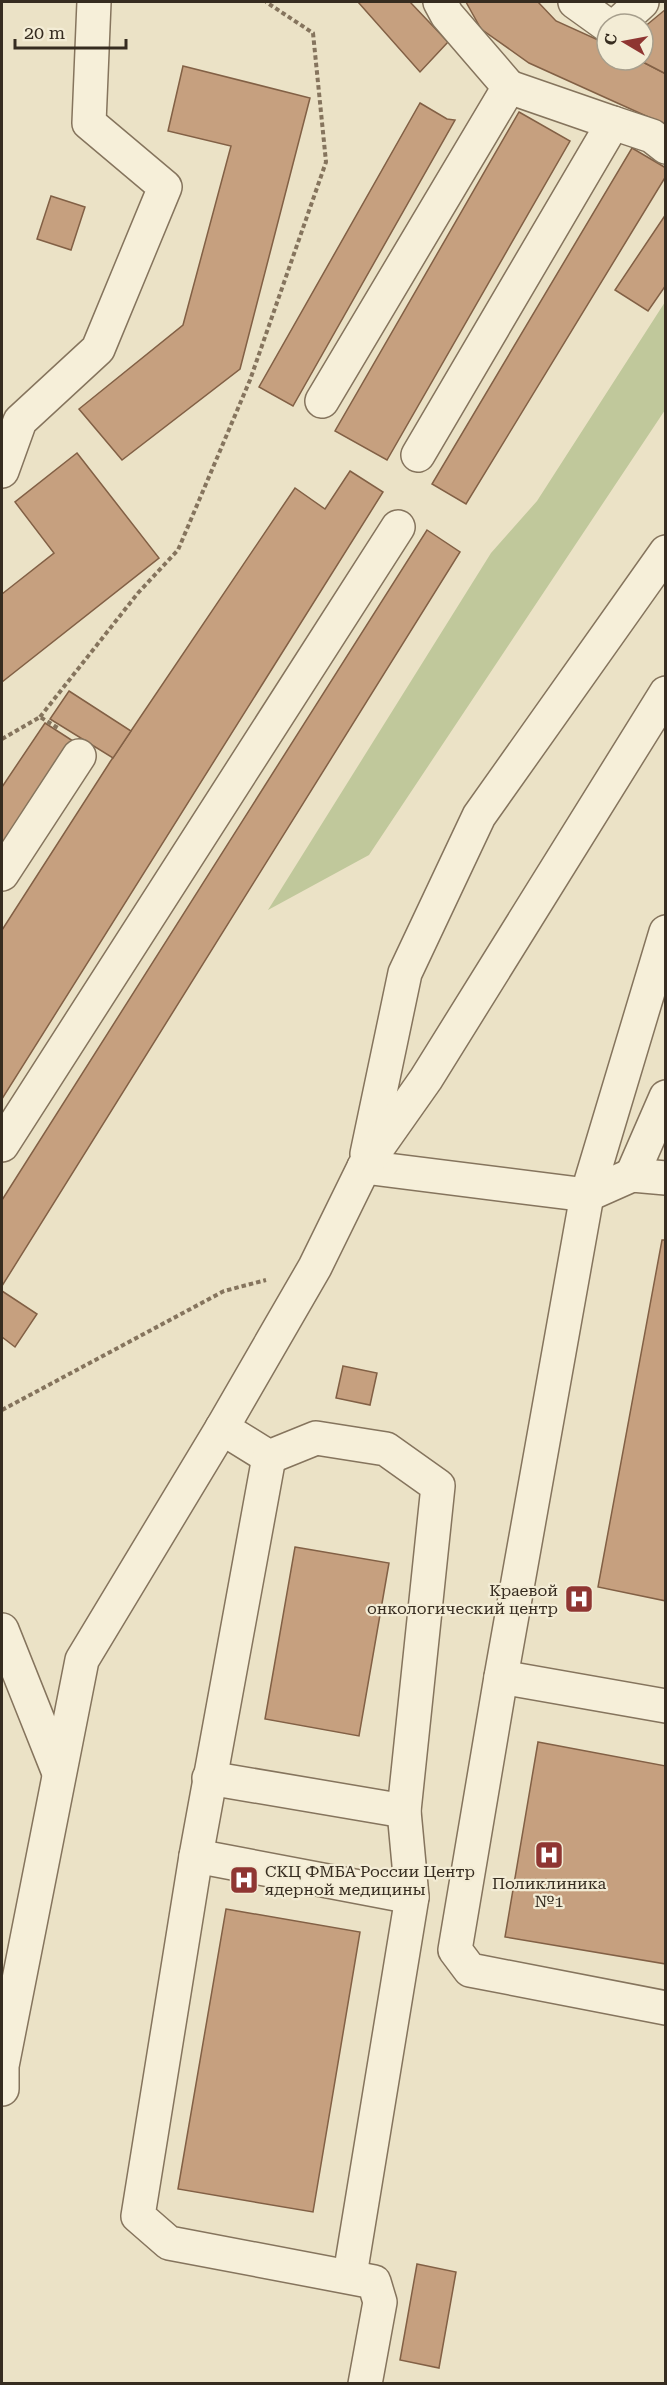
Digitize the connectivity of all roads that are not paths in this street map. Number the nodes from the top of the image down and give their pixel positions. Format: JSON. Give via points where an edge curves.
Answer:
{"nodes":[{"id":1,"x":94,"y":2,"type":"edge"},
{"id":2,"x":440,"y":2,"type":"edge"},
{"id":3,"x":574,"y":2,"type":"edge"},
{"id":4,"x":595,"y":17,"type":"edge"},
{"id":5,"x":509,"y":87,"type":"junction"},
{"id":6,"x":613,"y":123,"type":"junction"},
{"id":7,"x":666,"y":147,"type":"edge"},
{"id":8,"x":322,"y":401,"type":"dead end"},
{"id":9,"x":418,"y":455,"type":"dead end"},
{"id":10,"x":2,"y":471,"type":"edge"},
{"id":11,"x":398,"y":527,"type":"dead end"},
{"id":12,"x":666,"y":552,"type":"edge"},
{"id":13,"x":666,"y":693,"type":"edge"},
{"id":14,"x":79,"y":756,"type":"road end"},
{"id":15,"x":2,"y":874,"type":"edge"},
{"id":16,"x":666,"y":932,"type":"edge"},
{"id":17,"x":666,"y":1097,"type":"edge"},
{"id":18,"x":2,"y":1145,"type":"edge"},
{"id":19,"x":364,"y":1167,"type":"junction"},
{"id":20,"x":632,"y":1175,"type":"junction"},
{"id":21,"x":666,"y":1178,"type":"edge"},
{"id":22,"x":587,"y":1195,"type":"junction"},
{"id":23,"x":222,"y":1428,"type":"junction"},
{"id":24,"x":269,"y":1457,"type":"junction"},
{"id":25,"x":2,"y":1630,"type":"edge"},
{"id":26,"x":501,"y":1677,"type":"junction"},
{"id":27,"x":666,"y":1706,"type":"edge"},
{"id":28,"x":59,"y":1773,"type":"junction"},
{"id":29,"x":209,"y":1778,"type":"junction"},
{"id":30,"x":404,"y":1810,"type":"junction"},
{"id":31,"x":196,"y":1856,"type":"junction"},
{"id":32,"x":412,"y":1897,"type":"junction"},
{"id":33,"x":666,"y":2008,"type":"edge"},
{"id":34,"x":2,"y":2089,"type":"edge"},
{"id":35,"x":350,"y":2276,"type":"junction"},
{"id":36,"x":365,"y":2384,"type":"edge"}],
"edges":[{"from":1,"to":10,"type":"lane","via":[[89,123],[165,187],[98,349],[20,421]]},
{"from":2,"to":5,"type":"lane"},
{"from":3,"to":4,"type":"lane"},
{"from":5,"to":6,"type":"lane"},
{"from":5,"to":8,"type":"lane"},
{"from":6,"to":7,"type":"lane","via":[[652,136]]},
{"from":6,"to":9,"type":"lane"},
{"from":11,"to":18,"type":"lane"},
{"from":12,"to":19,"type":"lane","via":[[479,816],[405,973]]},
{"from":13,"to":19,"type":"lane","via":[[426,1079]]},
{"from":14,"to":15,"type":"lane"},
{"from":16,"to":22,"type":"lane"},
{"from":17,"to":20,"type":"lane"},
{"from":19,"to":22,"type":"lane"},
{"from":19,"to":23,"type":"lane","via":[[315,1267]]},
{"from":20,"to":21,"type":"lane"},
{"from":20,"to":22,"type":"lane"},
{"from":22,"to":26,"type":"lane"},
{"from":23,"to":24,"type":"lane"},
{"from":23,"to":28,"type":"lane","via":[[82,1660]]},
{"from":24,"to":29,"type":"lane"},
{"from":24,"to":30,"type":"lane","via":[[316,1438],[386,1449],[438,1486]]},
{"from":25,"to":28,"type":"lane"},
{"from":26,"to":27,"type":"lane"},
{"from":26,"to":33,"type":"lane","via":[[456,1950],[470,1970]]},
{"from":28,"to":34,"type":"lane","via":[[2,2066]]},
{"from":29,"to":30,"type":"lane"},
{"from":29,"to":31,"type":"lane"},
{"from":30,"to":32,"type":"lane"},
{"from":31,"to":32,"type":"lane"},
{"from":31,"to":35,"type":"lane","via":[[138,2216],[169,2243]]},
{"from":32,"to":35,"type":"lane"},
{"from":35,"to":36,"type":"lane","via":[[374,2282],[380,2302]]}]}
